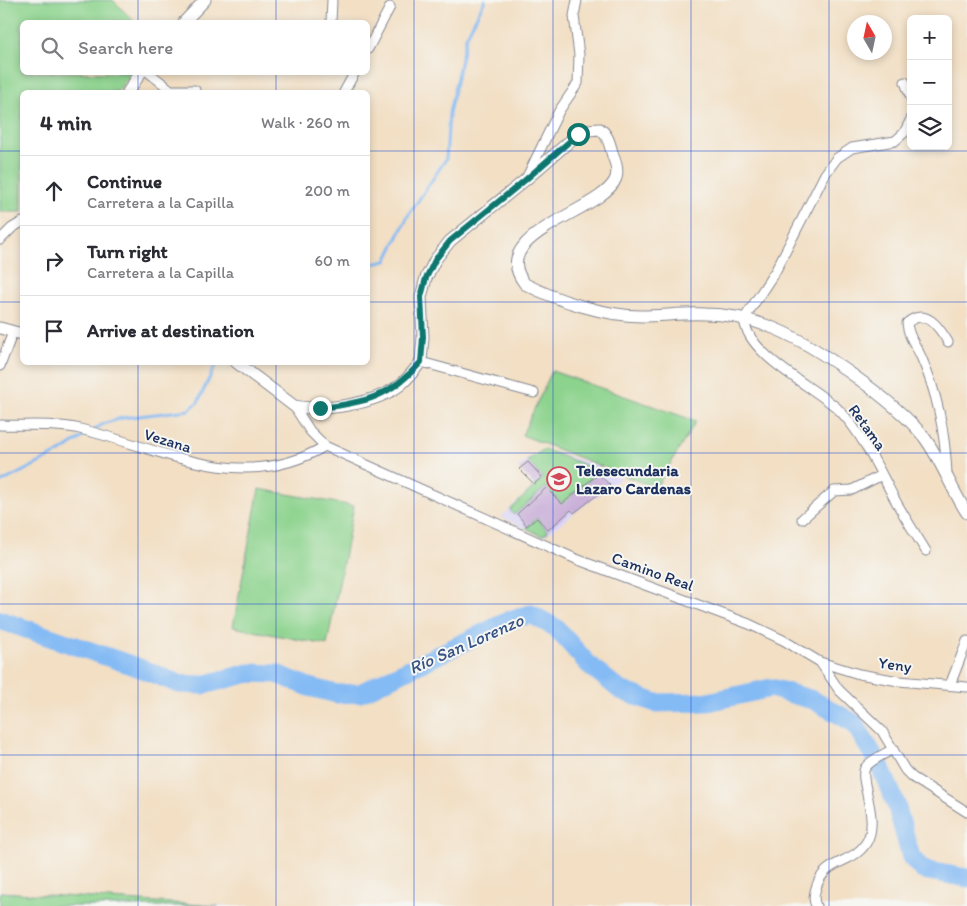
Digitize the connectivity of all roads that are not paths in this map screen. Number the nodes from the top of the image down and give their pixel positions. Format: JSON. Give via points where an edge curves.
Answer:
{"nodes":[{"id":1,"x":205,"y":0,"type":"edge"},
{"id":2,"x":332,"y":0,"type":"edge"},
{"id":3,"x":577,"y":0,"type":"edge"},
{"id":4,"x":390,"y":7,"type":"dead end"},
{"id":5,"x":186,"y":20,"type":"edge"},
{"id":6,"x":331,"y":20,"type":"edge"},
{"id":7,"x":370,"y":45,"type":"edge"},
{"id":8,"x":139,"y":75,"type":"edge"},
{"id":9,"x":152,"y":75,"type":"edge"},
{"id":10,"x":353,"y":75,"type":"edge"},
{"id":11,"x":905,"y":82,"type":"dead end"},
{"id":12,"x":907,"y":87,"type":"edge"},
{"id":13,"x":129,"y":90,"type":"edge"},
{"id":14,"x":171,"y":90,"type":"edge"},
{"id":15,"x":171,"y":90,"type":"edge"},
{"id":16,"x":195,"y":90,"type":"dead end"},
{"id":17,"x":345,"y":90,"type":"edge"},
{"id":18,"x":907,"y":127,"type":"edge"},
{"id":19,"x":524,"y":181,"type":"junction"},
{"id":20,"x":20,"y":223,"type":"edge"},
{"id":21,"x":0,"y":240,"type":"edge"},
{"id":22,"x":744,"y":319,"type":"junction"},
{"id":23,"x":0,"y":328,"type":"edge"},
{"id":24,"x":18,"y":333,"type":"edge"},
{"id":25,"x":948,"y":342,"type":"dead end"},
{"id":26,"x":421,"y":362,"type":"junction"},
{"id":27,"x":240,"y":365,"type":"edge"},
{"id":28,"x":0,"y":366,"type":"edge"},
{"id":29,"x":534,"y":393,"type":"dead end"},
{"id":30,"x":294,"y":406,"type":"junction"},
{"id":31,"x":0,"y":425,"type":"edge"},
{"id":32,"x":325,"y":446,"type":"junction"},
{"id":33,"x":947,"y":473,"type":"junction"},
{"id":34,"x":882,"y":475,"type":"junction"},
{"id":35,"x":967,"y":513,"type":"edge"},
{"id":36,"x":802,"y":519,"type":"dead end"},
{"id":37,"x":926,"y":551,"type":"dead end"},
{"id":38,"x":967,"y":641,"type":"edge"},
{"id":39,"x":820,"y":662,"type":"junction"},
{"id":40,"x":950,"y":685,"type":"junction"},
{"id":41,"x":967,"y":687,"type":"edge"},
{"id":42,"x":893,"y":749,"type":"junction"},
{"id":43,"x":967,"y":812,"type":"edge"},
{"id":44,"x":816,"y":906,"type":"edge"}],
"edges":[{"from":1,"to":5,"type":"street"},
{"from":2,"to":6,"type":"street"},
{"from":3,"to":19,"type":"street","via":[[574,16],[579,55],[578,83],[538,149]]},
{"from":4,"to":7,"type":"street"},
{"from":8,"to":13,"type":"street"},
{"from":9,"to":14,"type":"street"},
{"from":10,"to":17,"type":"street"},
{"from":11,"to":12,"type":"street"},
{"from":15,"to":16,"type":"street"},
{"from":18,"to":22,"type":"street","via":[[895,140],[852,148],[837,158],[825,174],[776,270]]},
{"from":19,"to":22,"type":"street","via":[[578,134],[594,128],[608,138],[617,166],[615,180],[603,194],[542,230],[522,246],[517,268],[524,284],[575,304],[626,315],[706,314]]},
{"from":19,"to":26,"type":"street","via":[[450,241],[435,260],[421,297]]},
{"from":20,"to":21,"type":"street"},
{"from":22,"to":33,"type":"street","via":[[770,326],[860,380],[913,425]]},
{"from":22,"to":34,"type":"street","name":"Retama","via":[[749,335],[769,358],[838,410],[872,455]]},
{"from":23,"to":24,"type":"street"},
{"from":24,"to":28,"type":"street"},
{"from":25,"to":33,"type":"street","via":[[936,323],[927,318],[914,318],[907,323],[939,407]]},
{"from":26,"to":29,"type":"street"},
{"from":26,"to":30,"type":"street","via":[[399,385],[372,398],[320,408]]},
{"from":27,"to":30,"type":"street"},
{"from":30,"to":32,"type":"street","name":"Camino Real","via":[[310,431]]},
{"from":31,"to":32,"type":"street","name":"Vezana","via":[[78,429],[187,462],[231,467],[280,463],[309,456]]},
{"from":32,"to":39,"type":"street","name":"Camino Real","via":[[576,559],[749,624]]},
{"from":33,"to":35,"type":"street"},
{"from":34,"to":36,"type":"street","via":[[852,490],[834,491]]},
{"from":34,"to":37,"type":"street","name":"Retama"},
{"from":38,"to":40,"type":"street"},
{"from":39,"to":40,"type":"street","name":"Yeny","via":[[859,674]]},
{"from":39,"to":42,"type":"street","name":"Camino Real","via":[[839,690],[882,731]]},
{"from":40,"to":41,"type":"street","name":"Yeny"},
{"from":42,"to":43,"type":"street","name":"Camino Real","via":[[912,777]]},
{"from":42,"to":44,"type":"street","via":[[866,767],[862,775],[869,800],[870,834],[867,841],[858,851],[822,874],[814,896]]}]}
